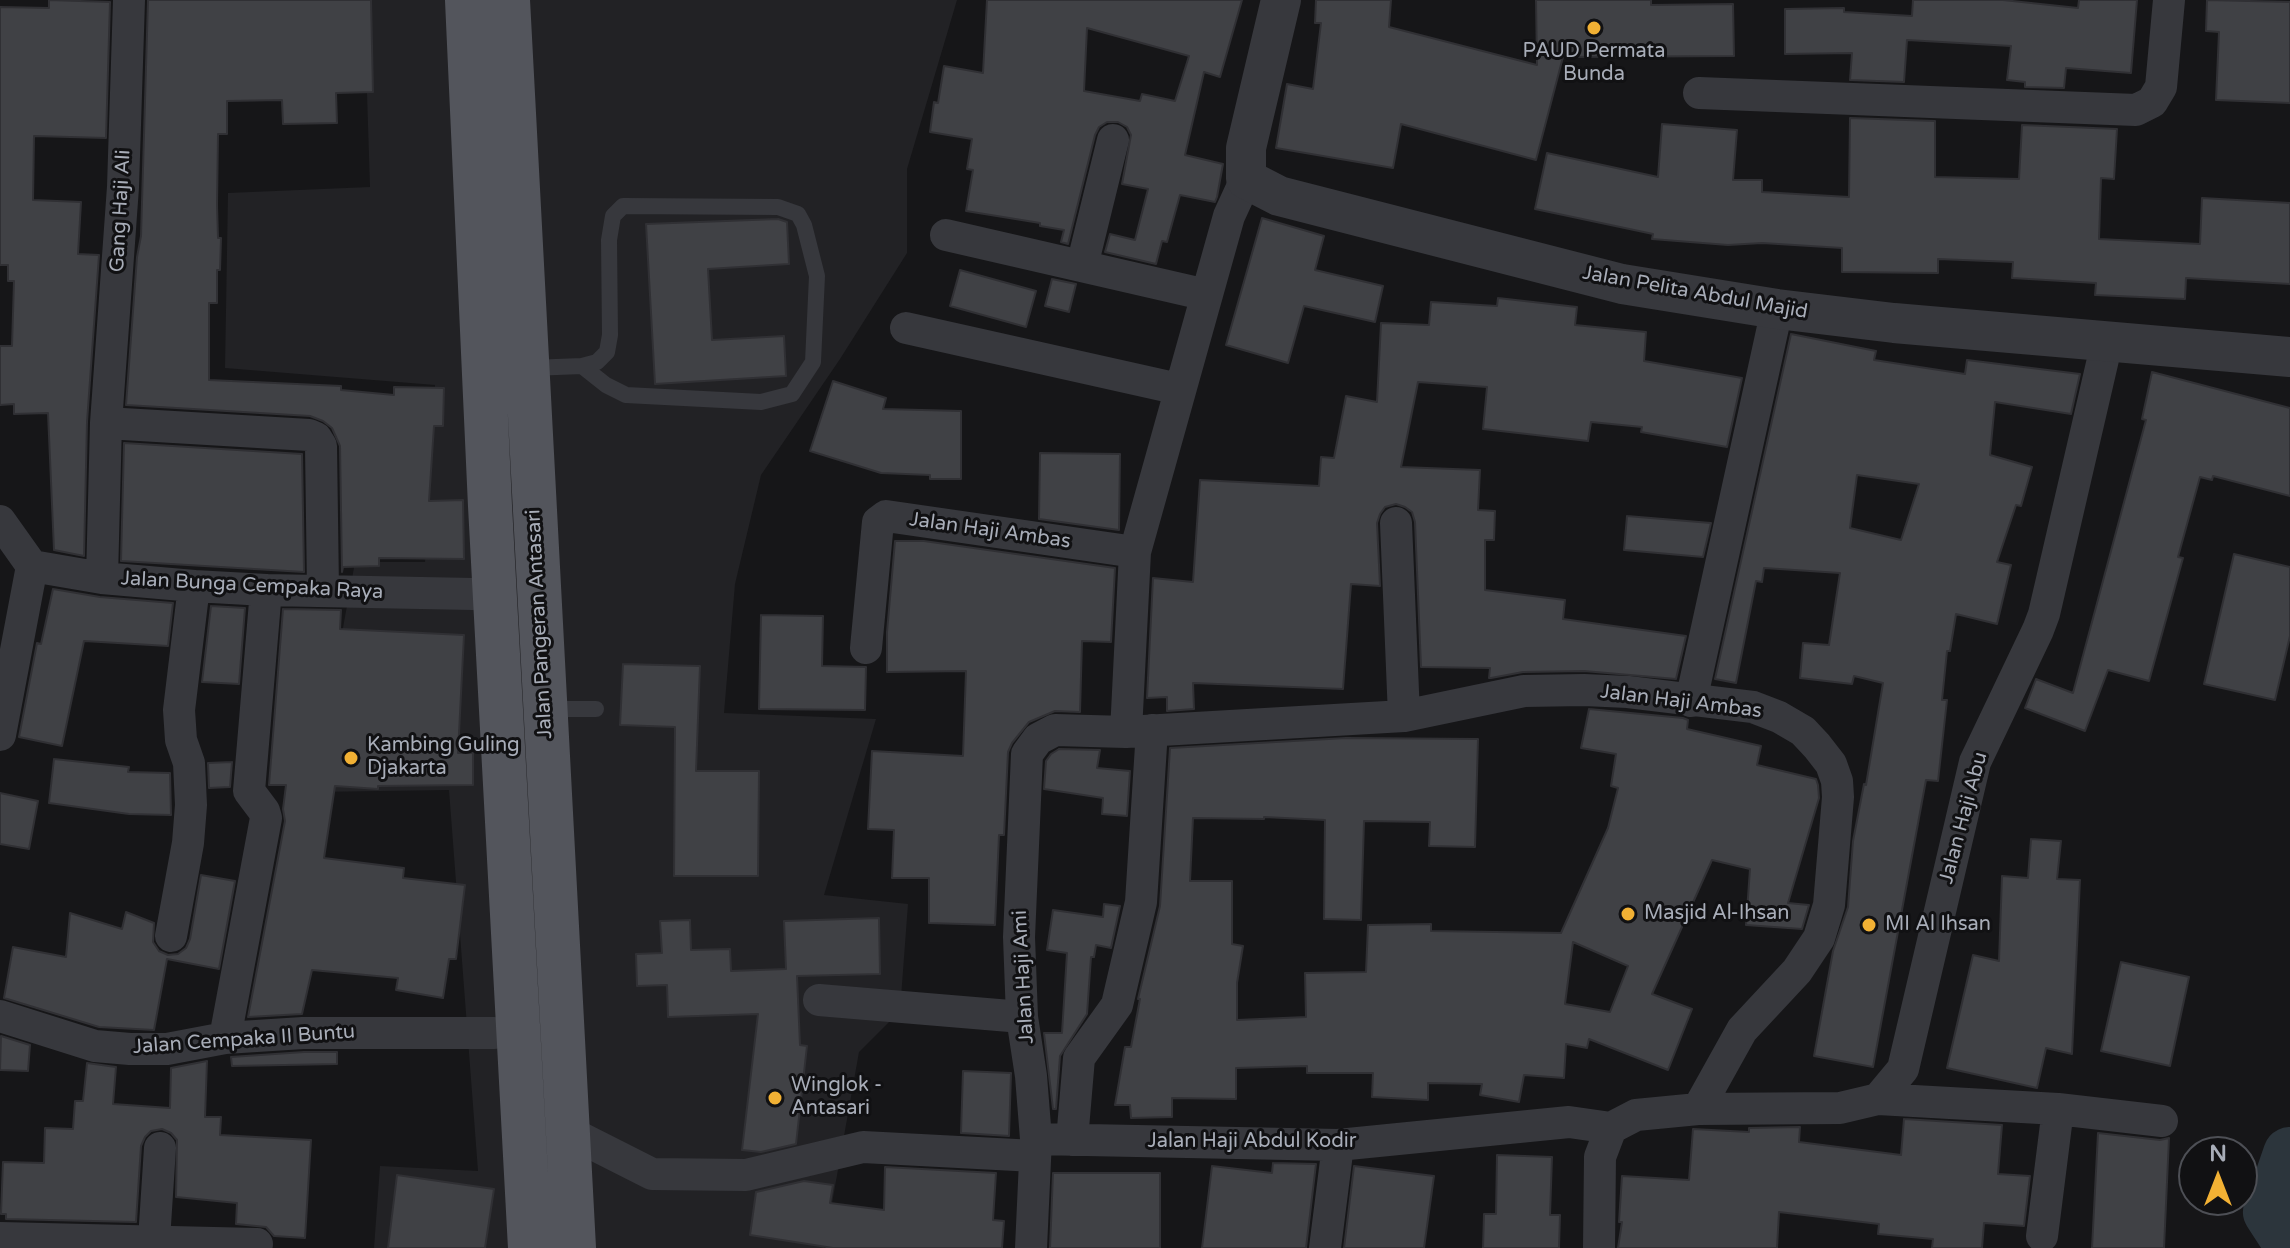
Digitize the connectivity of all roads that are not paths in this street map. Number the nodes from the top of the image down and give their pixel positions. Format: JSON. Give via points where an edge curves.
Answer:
{"nodes":[{"id":1,"x":129,"y":0,"type":"edge"},
{"id":2,"x":442,"y":0,"type":"edge"},
{"id":3,"x":467,"y":0,"type":"edge"},
{"id":4,"x":493,"y":0,"type":"edge"},
{"id":5,"x":508,"y":0,"type":"edge"},
{"id":6,"x":1281,"y":0,"type":"edge"},
{"id":7,"x":2169,"y":0,"type":"edge"},
{"id":8,"x":1699,"y":93,"type":"dead end"},
{"id":9,"x":1113,"y":140,"type":"dead end"},
{"id":10,"x":1246,"y":179,"type":"junction"},
{"id":11,"x":946,"y":235,"type":"dead end"},
{"id":12,"x":1082,"y":266,"type":"junction"},
{"id":13,"x":1207,"y":295,"type":"junction"},
{"id":14,"x":1777,"y":309,"type":"junction"},
{"id":15,"x":906,"y":328,"type":"dead end"},
{"id":16,"x":2107,"y":342,"type":"junction"},
{"id":17,"x":2290,"y":357,"type":"edge"},
{"id":18,"x":582,"y":366,"type":"junction"},
{"id":19,"x":527,"y":368,"type":"junction"},
{"id":20,"x":1179,"y":389,"type":"junction"},
{"id":21,"x":106,"y":423,"type":"junction"},
{"id":22,"x":0,"y":521,"type":"edge"},
{"id":23,"x":1396,"y":523,"type":"dead end"},
{"id":24,"x":1135,"y":552,"type":"junction"},
{"id":25,"x":32,"y":566,"type":"junction"},
{"id":26,"x":102,"y":578,"type":"junction"},
{"id":27,"x":194,"y":586,"type":"junction"},
{"id":28,"x":266,"y":590,"type":"junction"},
{"id":29,"x":323,"y":590,"type":"junction"},
{"id":30,"x":473,"y":594,"type":"junction"},
{"id":31,"x":866,"y":648,"type":"dead end"},
{"id":32,"x":1691,"y":701,"type":"junction"},
{"id":33,"x":545,"y":709,"type":"junction"},
{"id":34,"x":596,"y":709,"type":"dead end"},
{"id":35,"x":1404,"y":716,"type":"junction"},
{"id":36,"x":1139,"y":731,"type":"junction"},
{"id":37,"x":0,"y":735,"type":"edge"},
{"id":38,"x":1027,"y":754,"type":"joint"},
{"id":39,"x":171,"y":936,"type":"dead end"},
{"id":40,"x":819,"y":1000,"type":"dead end"},
{"id":41,"x":0,"y":1016,"type":"edge"},
{"id":42,"x":1022,"y":1017,"type":"junction"},
{"id":43,"x":494,"y":1033,"type":"junction"},
{"id":44,"x":225,"y":1038,"type":"junction"},
{"id":45,"x":1878,"y":1099,"type":"junction"},
{"id":46,"x":1698,"y":1109,"type":"junction"},
{"id":47,"x":2058,"y":1109,"type":"junction"},
{"id":48,"x":2162,"y":1121,"type":"dead end"},
{"id":49,"x":1611,"y":1128,"type":"junction"},
{"id":50,"x":567,"y":1131,"type":"junction"},
{"id":51,"x":1072,"y":1140,"type":"junction"},
{"id":52,"x":1338,"y":1145,"type":"junction"},
{"id":53,"x":160,"y":1148,"type":"dead end"},
{"id":54,"x":1036,"y":1148,"type":"junction"},
{"id":55,"x":2042,"y":1236,"type":"dead end"},
{"id":56,"x":0,"y":1238,"type":"edge"},
{"id":57,"x":154,"y":1240,"type":"junction"},
{"id":58,"x":257,"y":1244,"type":"dead end"},
{"id":59,"x":504,"y":1248,"type":"edge"},
{"id":60,"x":530,"y":1248,"type":"edge"},
{"id":61,"x":557,"y":1248,"type":"edge"},
{"id":62,"x":574,"y":1248,"type":"edge"},
{"id":63,"x":1031,"y":1248,"type":"edge"},
{"id":64,"x":1325,"y":1248,"type":"edge"},
{"id":65,"x":1599,"y":1248,"type":"edge"}],
"edges":[{"from":1,"to":21,"type":"street","name":"Gang Haji Ali","via":[[123,187]]},
{"from":2,"to":30,"type":"main road"},
{"from":3,"to":60,"type":"main road"},
{"from":4,"to":61,"type":"main road"},
{"from":5,"to":19,"type":"main road","name":"Jalan Pangeran Antasari"},
{"from":6,"to":10,"type":"street","via":[[1246,148]]},
{"from":7,"to":8,"type":"street","via":[[2161,87],[2152,102],[2136,110]]},
{"from":9,"to":12,"type":"street"},
{"from":10,"to":13,"type":"street","via":[[1229,216]]},
{"from":10,"to":14,"type":"street","name":"Jalan Pelita Abdul Majid","via":[[1279,196],[1622,284]]},
{"from":11,"to":12,"type":"street"},
{"from":12,"to":13,"type":"street"},
{"from":13,"to":20,"type":"street"},
{"from":14,"to":16,"type":"street","name":"Jalan Pelita Abdul Majid"},
{"from":14,"to":32,"type":"street"},
{"from":15,"to":20,"type":"street"},
{"from":16,"to":17,"type":"street","name":"Jalan Pelita Abdul Majid"},
{"from":16,"to":45,"type":"street","name":"Jalan Haji Abu","via":[[2044,614],[1975,762],[1903,1069]]},
{"from":18,"to":18,"type":"lane","via":[[607,352],[609,240],[613,216],[623,206],[778,207],[798,214],[817,276],[813,362],[792,394],[761,402],[626,395]]},
{"from":18,"to":19,"type":"lane"},
{"from":19,"to":33,"type":"main road","name":"Jalan Pangeran Antasari"},
{"from":20,"to":24,"type":"street"},
{"from":21,"to":26,"type":"street","name":"Gang Haji Ali"},
{"from":21,"to":29,"type":"street","via":[[316,438],[321,446]]},
{"from":22,"to":25,"type":"street"},
{"from":23,"to":35,"type":"street"},
{"from":24,"to":31,"type":"street","name":"Jalan Haji Ambas","via":[[886,516],[878,522]]},
{"from":24,"to":36,"type":"street"},
{"from":25,"to":26,"type":"street","name":"Jalan Bunga Cempaka Raya"},
{"from":25,"to":37,"type":"street"},
{"from":26,"to":27,"type":"street","name":"Jalan Bunga Cempaka Raya"},
{"from":27,"to":28,"type":"street","name":"Jalan Bunga Cempaka Raya"},
{"from":27,"to":39,"type":"street","via":[[179,710],[191,805]]},
{"from":28,"to":29,"type":"street","name":"Jalan Bunga Cempaka Raya"},
{"from":28,"to":44,"type":"street","via":[[249,791],[266,818]]},
{"from":29,"to":30,"type":"street","name":"Jalan Bunga Cempaka Raya"},
{"from":30,"to":43,"type":"main road"},
{"from":32,"to":35,"type":"street","name":"Jalan Haji Ambas","via":[[1628,692],[1524,691]]},
{"from":32,"to":46,"type":"street","name":"Jalan Haji Ambas","via":[[1753,707],[1803,731],[1831,764],[1838,797],[1829,905],[1819,938],[1797,971],[1742,1030]]},
{"from":33,"to":34,"type":"lane"},
{"from":33,"to":50,"type":"main road","name":"Jalan Pangeran Antasari"},
{"from":35,"to":36,"type":"street","name":"Jalan Haji Ambas"},
{"from":36,"to":38,"type":"street","name":"Jalan Haji Ambas","via":[[1055,730],[1038,739]]},
{"from":36,"to":51,"type":"street","via":[[1141,902],[1117,1005],[1079,1058]]},
{"from":38,"to":42,"type":"street","name":"Jalan Haji Ami","via":[[1019,937]]},
{"from":40,"to":42,"type":"street"},
{"from":41,"to":44,"type":"street","name":"Jalan Cempaka II Buntu","via":[[95,1046],[167,1049]]},
{"from":42,"to":54,"type":"street","name":"Jalan Haji Ami"},
{"from":43,"to":44,"type":"street","name":"Jalan Cempaka II Buntu"},
{"from":43,"to":59,"type":"main road"},
{"from":45,"to":46,"type":"street","via":[[1840,1108]]},
{"from":45,"to":47,"type":"street"},
{"from":46,"to":49,"type":"street","via":[[1636,1115]]},
{"from":47,"to":48,"type":"street"},
{"from":47,"to":55,"type":"street"},
{"from":49,"to":52,"type":"street","name":"Jalan Haji Abdul Kodir","via":[[1569,1122]]},
{"from":49,"to":65,"type":"street","via":[[1600,1157]]},
{"from":50,"to":54,"type":"street","name":"Jalan Haji Abdul Kodir","via":[[652,1174],[746,1175],[863,1147]]},
{"from":50,"to":62,"type":"main road","name":"Jalan Pangeran Antasari"},
{"from":51,"to":52,"type":"street","name":"Jalan Haji Abdul Kodir"},
{"from":51,"to":54,"type":"street","name":"Jalan Haji Abdul Kodir"},
{"from":52,"to":64,"type":"street"},
{"from":53,"to":57,"type":"street"},
{"from":54,"to":63,"type":"street","name":"Jalan Haji Ami"},
{"from":56,"to":57,"type":"street"},
{"from":57,"to":58,"type":"street"}]}
